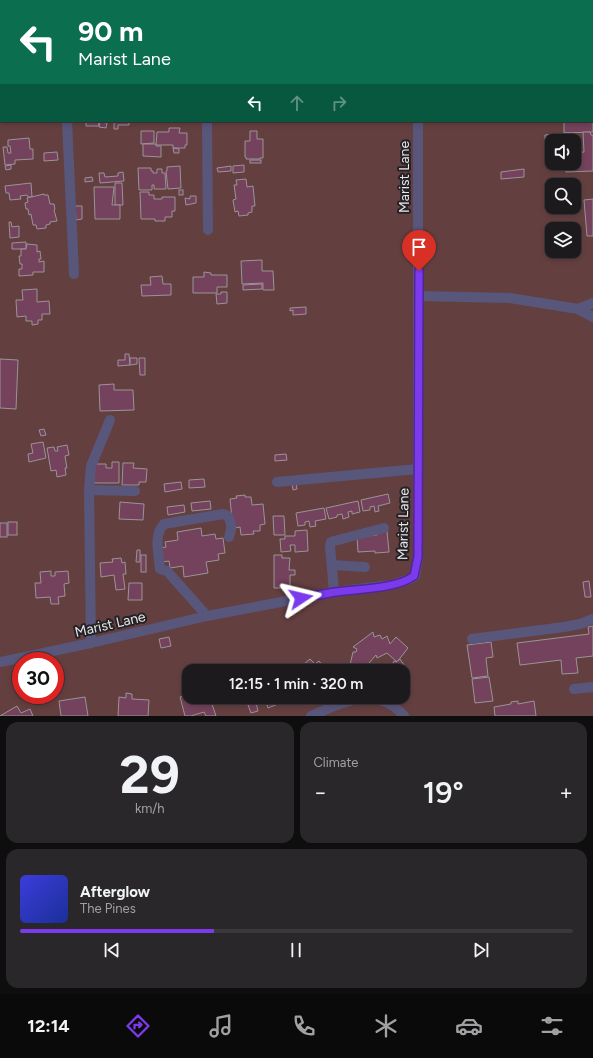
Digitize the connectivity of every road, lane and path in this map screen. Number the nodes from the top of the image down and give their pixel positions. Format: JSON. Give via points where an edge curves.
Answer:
{"nodes":[{"id":1,"x":67,"y":122,"type":"edge"},
{"id":2,"x":207,"y":122,"type":"edge"},
{"id":3,"x":418,"y":122,"type":"edge"},
{"id":4,"x":208,"y":230,"type":"dead end"},
{"id":5,"x":74,"y":274,"type":"dead end"},
{"id":6,"x":419,"y":296,"type":"junction"},
{"id":7,"x":593,"y":304,"type":"edge"},
{"id":8,"x":578,"y":309,"type":"junction"},
{"id":9,"x":593,"y":317,"type":"edge"},
{"id":10,"x":110,"y":420,"type":"dead end"},
{"id":11,"x":418,"y":469,"type":"junction"},
{"id":12,"x":277,"y":482,"type":"dead end"},
{"id":13,"x":89,"y":490,"type":"junction"},
{"id":14,"x":135,"y":491,"type":"dead end"},
{"id":15,"x":384,"y":528,"type":"dead end"},
{"id":16,"x":229,"y":537,"type":"dead end"},
{"id":17,"x":332,"y":565,"type":"junction"},
{"id":18,"x":365,"y":567,"type":"dead end"},
{"id":19,"x":334,"y":592,"type":"junction"},
{"id":20,"x":207,"y":616,"type":"junction"},
{"id":21,"x":593,"y":619,"type":"edge"},
{"id":22,"x":472,"y":639,"type":"dead end"},
{"id":23,"x":91,"y":643,"type":"junction"},
{"id":24,"x":0,"y":662,"type":"edge"},
{"id":25,"x":593,"y":687,"type":"edge"},
{"id":26,"x":574,"y":690,"type":"dead end"},
{"id":27,"x":338,"y":704,"type":"edge"},
{"id":28,"x":390,"y":704,"type":"edge"},
{"id":29,"x":311,"y":716,"type":"edge"},
{"id":30,"x":404,"y":716,"type":"edge"}],
"edges":[{"from":1,"to":5,"type":"street"},
{"from":2,"to":4,"type":"street"},
{"from":3,"to":6,"type":"street","name":"Marist Lane"},
{"from":6,"to":8,"type":"street","via":[[510,298]]},
{"from":6,"to":11,"type":"street","name":"Marist Lane"},
{"from":7,"to":8,"type":"street"},
{"from":8,"to":9,"type":"street"},
{"from":10,"to":13,"type":"street","via":[[91,466]]},
{"from":11,"to":12,"type":"street"},
{"from":11,"to":19,"type":"street","name":"Marist Lane","via":[[418,557],[414,576],[391,585]]},
{"from":13,"to":14,"type":"street"},
{"from":13,"to":23,"type":"street"},
{"from":15,"to":17,"type":"street","via":[[331,542]]},
{"from":16,"to":20,"type":"street","via":[[232,527],[228,516],[223,514],[164,524],[160,528],[157,539],[160,569],[167,571]]},
{"from":17,"to":18,"type":"street"},
{"from":17,"to":19,"type":"street"},
{"from":19,"to":20,"type":"street","name":"Marist Lane"},
{"from":20,"to":23,"type":"street","name":"Marist Lane"},
{"from":21,"to":22,"type":"street","via":[[564,628]]},
{"from":23,"to":24,"type":"street","name":"Marist Lane"},
{"from":25,"to":26,"type":"street"},
{"from":27,"to":29,"type":"street"},
{"from":28,"to":30,"type":"street"}]}
